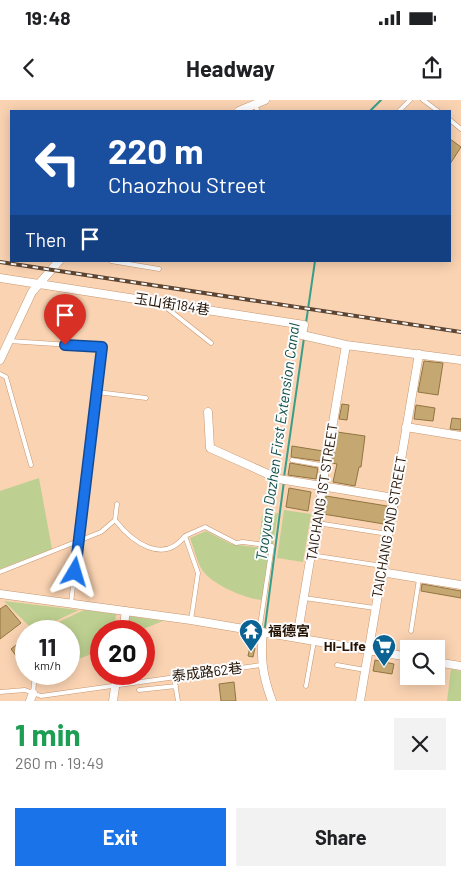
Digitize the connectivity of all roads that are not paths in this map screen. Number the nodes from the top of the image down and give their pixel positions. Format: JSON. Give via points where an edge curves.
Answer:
{"nodes":[{"id":1,"x":263,"y":100,"type":"edge"},
{"id":2,"x":410,"y":100,"type":"edge"},
{"id":3,"x":423,"y":100,"type":"edge"},
{"id":4,"x":256,"y":108,"type":"edge"},
{"id":5,"x":400,"y":110,"type":"edge"},
{"id":6,"x":437,"y":110,"type":"edge"},
{"id":7,"x":451,"y":121,"type":"edge"},
{"id":8,"x":461,"y":129,"type":"edge"},
{"id":9,"x":58,"y":262,"type":"edge"},
{"id":10,"x":127,"y":263,"type":"edge"},
{"id":11,"x":159,"y":269,"type":"dead end"},
{"id":12,"x":0,"y":278,"type":"edge"},
{"id":13,"x":40,"y":283,"type":"junction"},
{"id":14,"x":159,"y":302,"type":"junction"},
{"id":15,"x":9,"y":341,"type":"junction"},
{"id":16,"x":211,"y":343,"type":"dead end"},
{"id":17,"x":346,"y":345,"type":"junction"},
{"id":18,"x":419,"y":354,"type":"junction"},
{"id":19,"x":0,"y":360,"type":"edge"},
{"id":20,"x":461,"y":360,"type":"edge"},
{"id":21,"x":0,"y":374,"type":"edge"},
{"id":22,"x":97,"y":392,"type":"junction"},
{"id":23,"x":146,"y":398,"type":"dead end"},
{"id":24,"x":208,"y":412,"type":"dead end"},
{"id":25,"x":406,"y":428,"type":"junction"},
{"id":26,"x":461,"y":436,"type":"edge"},
{"id":27,"x":292,"y":460,"type":"dead end"},
{"id":28,"x":31,"y":465,"type":"dead end"},
{"id":29,"x":326,"y":466,"type":"junction"},
{"id":30,"x":323,"y":487,"type":"junction"},
{"id":31,"x":394,"y":498,"type":"junction"},
{"id":32,"x":116,"y":504,"type":"dead end"},
{"id":33,"x":115,"y":520,"type":"junction"},
{"id":34,"x":317,"y":523,"type":"junction"},
{"id":35,"x":388,"y":534,"type":"junction"},
{"id":36,"x":185,"y":536,"type":"junction"},
{"id":37,"x":79,"y":541,"type":"junction"},
{"id":38,"x":311,"y":555,"type":"junction"},
{"id":39,"x":382,"y":569,"type":"junction"},
{"id":40,"x":0,"y":572,"type":"edge"},
{"id":41,"x":419,"y":578,"type":"junction"},
{"id":42,"x":461,"y":585,"type":"edge"},
{"id":43,"x":0,"y":594,"type":"edge"},
{"id":44,"x":304,"y":598,"type":"junction"},
{"id":45,"x":71,"y":604,"type":"junction"},
{"id":46,"x":375,"y":608,"type":"junction"},
{"id":47,"x":126,"y":611,"type":"junction"},
{"id":48,"x":125,"y":620,"type":"edge"},
{"id":49,"x":191,"y":620,"type":"junction"},
{"id":50,"x":411,"y":631,"type":"dead end"},
{"id":51,"x":263,"y":632,"type":"junction"},
{"id":52,"x":297,"y":638,"type":"junction"},
{"id":53,"x":314,"y":641,"type":"junction"},
{"id":54,"x":368,"y":650,"type":"junction"},
{"id":55,"x":400,"y":655,"type":"edge"},
{"id":56,"x":445,"y":663,"type":"edge"},
{"id":57,"x":337,"y":665,"type":"dead end"},
{"id":58,"x":261,"y":666,"type":"junction"},
{"id":59,"x":461,"y":666,"type":"edge"},
{"id":60,"x":365,"y":670,"type":"junction"},
{"id":61,"x":174,"y":676,"type":"junction"},
{"id":62,"x":155,"y":679,"type":"edge"},
{"id":63,"x":34,"y":685,"type":"edge"},
{"id":64,"x":110,"y":685,"type":"edge"},
{"id":65,"x":116,"y":685,"type":"edge"},
{"id":66,"x":176,"y":686,"type":"junction"},
{"id":67,"x":306,"y":686,"type":"dead end"},
{"id":68,"x":139,"y":690,"type":"dead end"},
{"id":69,"x":0,"y":692,"type":"edge"},
{"id":70,"x":33,"y":693,"type":"junction"},
{"id":71,"x":30,"y":701,"type":"edge"},
{"id":72,"x":113,"y":701,"type":"edge"},
{"id":73,"x":178,"y":701,"type":"edge"},
{"id":74,"x":272,"y":701,"type":"edge"},
{"id":75,"x":360,"y":701,"type":"edge"}],
"edges":[{"from":1,"to":4,"type":"street"},
{"from":2,"to":5,"type":"lane"},
{"from":3,"to":6,"type":"lane"},
{"from":7,"to":8,"type":"lane"},
{"from":9,"to":13,"type":"street"},
{"from":10,"to":11,"type":"lane"},
{"from":12,"to":13,"type":"street","name":"玉山街184巷"},
{"from":13,"to":14,"type":"street","name":"玉山街184巷"},
{"from":13,"to":15,"type":"street","via":[[32,292]]},
{"from":14,"to":16,"type":"lane"},
{"from":14,"to":17,"type":"street","name":"玉山街184巷","via":[[304,325],[305,336]]},
{"from":15,"to":19,"type":"street"},
{"from":15,"to":22,"type":"lane","via":[[102,347]]},
{"from":17,"to":18,"type":"street"},
{"from":17,"to":29,"type":"street","name":"TAICHANG 1ST STREET"},
{"from":18,"to":20,"type":"street"},
{"from":18,"to":25,"type":"street","name":"TAICHANG 2ND STREET"},
{"from":21,"to":28,"type":"lane","via":[[6,377]]},
{"from":22,"to":23,"type":"lane"},
{"from":22,"to":37,"type":"lane"},
{"from":24,"to":30,"type":"street","via":[[210,448],[284,480]]},
{"from":25,"to":26,"type":"street"},
{"from":25,"to":31,"type":"street","name":"TAICHANG 2ND STREET"},
{"from":27,"to":29,"type":"lane"},
{"from":29,"to":30,"type":"street","name":"TAICHANG 1ST STREET"},
{"from":30,"to":31,"type":"street"},
{"from":30,"to":34,"type":"street","name":"TAICHANG 1ST STREET"},
{"from":31,"to":35,"type":"street","name":"TAICHANG 2ND STREET"},
{"from":32,"to":33,"type":"lane"},
{"from":33,"to":36,"type":"lane","via":[[127,535],[143,546],[161,550],[177,546]]},
{"from":33,"to":37,"type":"lane","via":[[101,532]]},
{"from":34,"to":35,"type":"lane"},
{"from":34,"to":38,"type":"street","name":"TAICHANG 1ST STREET"},
{"from":35,"to":39,"type":"street","name":"TAICHANG 2ND STREET"},
{"from":36,"to":49,"type":"lane","via":[[198,572]]},
{"from":36,"to":51,"type":"lane","via":[[205,527],[236,543],[272,546]]},
{"from":37,"to":40,"type":"lane"},
{"from":37,"to":45,"type":"lane"},
{"from":38,"to":39,"type":"lane"},
{"from":38,"to":44,"type":"street","name":"TAICHANG 1ST STREET"},
{"from":39,"to":41,"type":"street"},
{"from":39,"to":46,"type":"street","name":"TAICHANG 2ND STREET"},
{"from":41,"to":42,"type":"street"},
{"from":41,"to":50,"type":"lane"},
{"from":43,"to":45,"type":"street"},
{"from":44,"to":46,"type":"lane"},
{"from":44,"to":52,"type":"street","name":"TAICHANG 1ST STREET"},
{"from":45,"to":47,"type":"street"},
{"from":46,"to":54,"type":"street","name":"TAICHANG 2ND STREET"},
{"from":47,"to":48,"type":"street"},
{"from":47,"to":49,"type":"street"},
{"from":49,"to":51,"type":"street"},
{"from":51,"to":52,"type":"street"},
{"from":51,"to":58,"type":"street"},
{"from":52,"to":53,"type":"street"},
{"from":53,"to":54,"type":"street"},
{"from":53,"to":67,"type":"lane"},
{"from":54,"to":55,"type":"street"},
{"from":54,"to":60,"type":"street","name":"TAICHANG 2ND STREET"},
{"from":56,"to":59,"type":"street"},
{"from":57,"to":60,"type":"lane"},
{"from":58,"to":61,"type":"lane","name":"泰成路62巷"},
{"from":58,"to":74,"type":"street"},
{"from":60,"to":75,"type":"street","name":"TAICHANG 2ND STREET"},
{"from":61,"to":62,"type":"lane","name":"泰成路62巷"},
{"from":61,"to":66,"type":"lane"},
{"from":63,"to":70,"type":"lane"},
{"from":64,"to":70,"type":"lane","name":"泰成路62巷","via":[[41,696]]},
{"from":65,"to":72,"type":"street"},
{"from":66,"to":68,"type":"lane"},
{"from":66,"to":73,"type":"lane"},
{"from":69,"to":70,"type":"lane","name":"泰成路62巷","via":[[25,690]]},
{"from":70,"to":71,"type":"street"}]}
